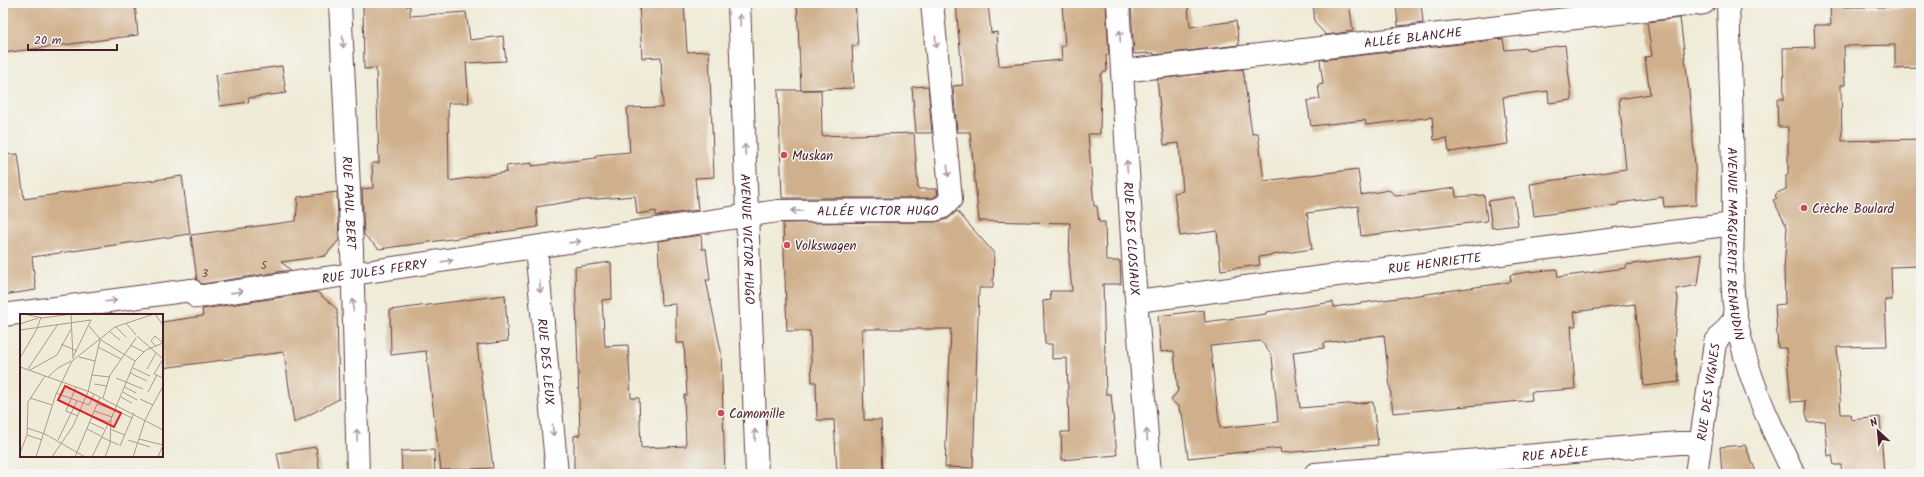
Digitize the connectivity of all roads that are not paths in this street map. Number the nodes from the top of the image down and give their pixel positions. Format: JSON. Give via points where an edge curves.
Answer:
{"nodes":[{"id":1,"x":340,"y":3,"type":"edge"},
{"id":2,"x":739,"y":3,"type":"edge"},
{"id":3,"x":932,"y":3,"type":"edge"},
{"id":4,"x":1118,"y":3,"type":"edge"},
{"id":5,"x":1704,"y":3,"type":"edge"},
{"id":6,"x":1728,"y":3,"type":"edge"},
{"id":7,"x":1122,"y":71,"type":"junction"},
{"id":8,"x":748,"y":217,"type":"junction"},
{"id":9,"x":1733,"y":224,"type":"junction"},
{"id":10,"x":536,"y":248,"type":"junction"},
{"id":11,"x":353,"y":275,"type":"junction"},
{"id":12,"x":1137,"y":301,"type":"junction"},
{"id":13,"x":3,"y":315,"type":"edge"},
{"id":14,"x":1736,"y":317,"type":"junction"},
{"id":15,"x":1700,"y":443,"type":"junction"},
{"id":16,"x":358,"y":474,"type":"edge"},
{"id":17,"x":558,"y":474,"type":"edge"},
{"id":18,"x":757,"y":474,"type":"edge"},
{"id":19,"x":1150,"y":474,"type":"edge"},
{"id":20,"x":1315,"y":474,"type":"edge"},
{"id":21,"x":1696,"y":474,"type":"edge"},
{"id":22,"x":1794,"y":474,"type":"edge"}],
"edges":[{"from":1,"to":11,"type":"street","name":"RUE PAUL BERT","one_way":true},
{"from":8,"to":2,"type":"street","name":"AVENUE VICTOR HUGO","one_way":true},
{"from":3,"to":8,"type":"street","name":"ALLÉE VICTOR HUGO","one_way":true,"via":[[951,199],[935,210],[778,211]]},
{"from":7,"to":4,"type":"street","name":"RUE DES CLOSIAUX","one_way":true},
{"from":5,"to":7,"type":"street","name":"ALLÉE BLANCHE"},
{"from":6,"to":9,"type":"street","name":"AVENUE MARGUERITE RENAUDIN"},
{"from":12,"to":7,"type":"street","name":"RUE DES CLOSIAUX","one_way":true},
{"from":10,"to":8,"type":"street","name":"RUE JULES FERRY","one_way":true},
{"from":18,"to":8,"type":"street","name":"AVENUE VICTOR HUGO","one_way":true},
{"from":9,"to":12,"type":"street","name":"RUE HENRIETTE"},
{"from":9,"to":14,"type":"street","name":"AVENUE MARGUERITE RENAUDIN","via":[[1732,281]]},
{"from":11,"to":10,"type":"street","name":"RUE JULES FERRY","one_way":true},
{"from":10,"to":17,"type":"street","name":"RUE DES LEUX","one_way":true},
{"from":13,"to":11,"type":"street","name":"RUE JULES FERRY","one_way":true,"via":[[191,290],[198,298]]},
{"from":16,"to":11,"type":"street","name":"RUE PAUL BERT","one_way":true},
{"from":19,"to":12,"type":"street","name":"RUE DES CLOSIAUX","one_way":true},
{"from":14,"to":15,"type":"street","name":"RUE DES VIGNES","via":[[1714,344]]},
{"from":14,"to":22,"type":"street","name":"AVENUE MARGUERITE RENAUDIN","via":[[1762,408]]},
{"from":15,"to":20,"type":"street","name":"RUE ADÈLE"},
{"from":15,"to":21,"type":"street","name":"RUE DES VIGNES"}]}
